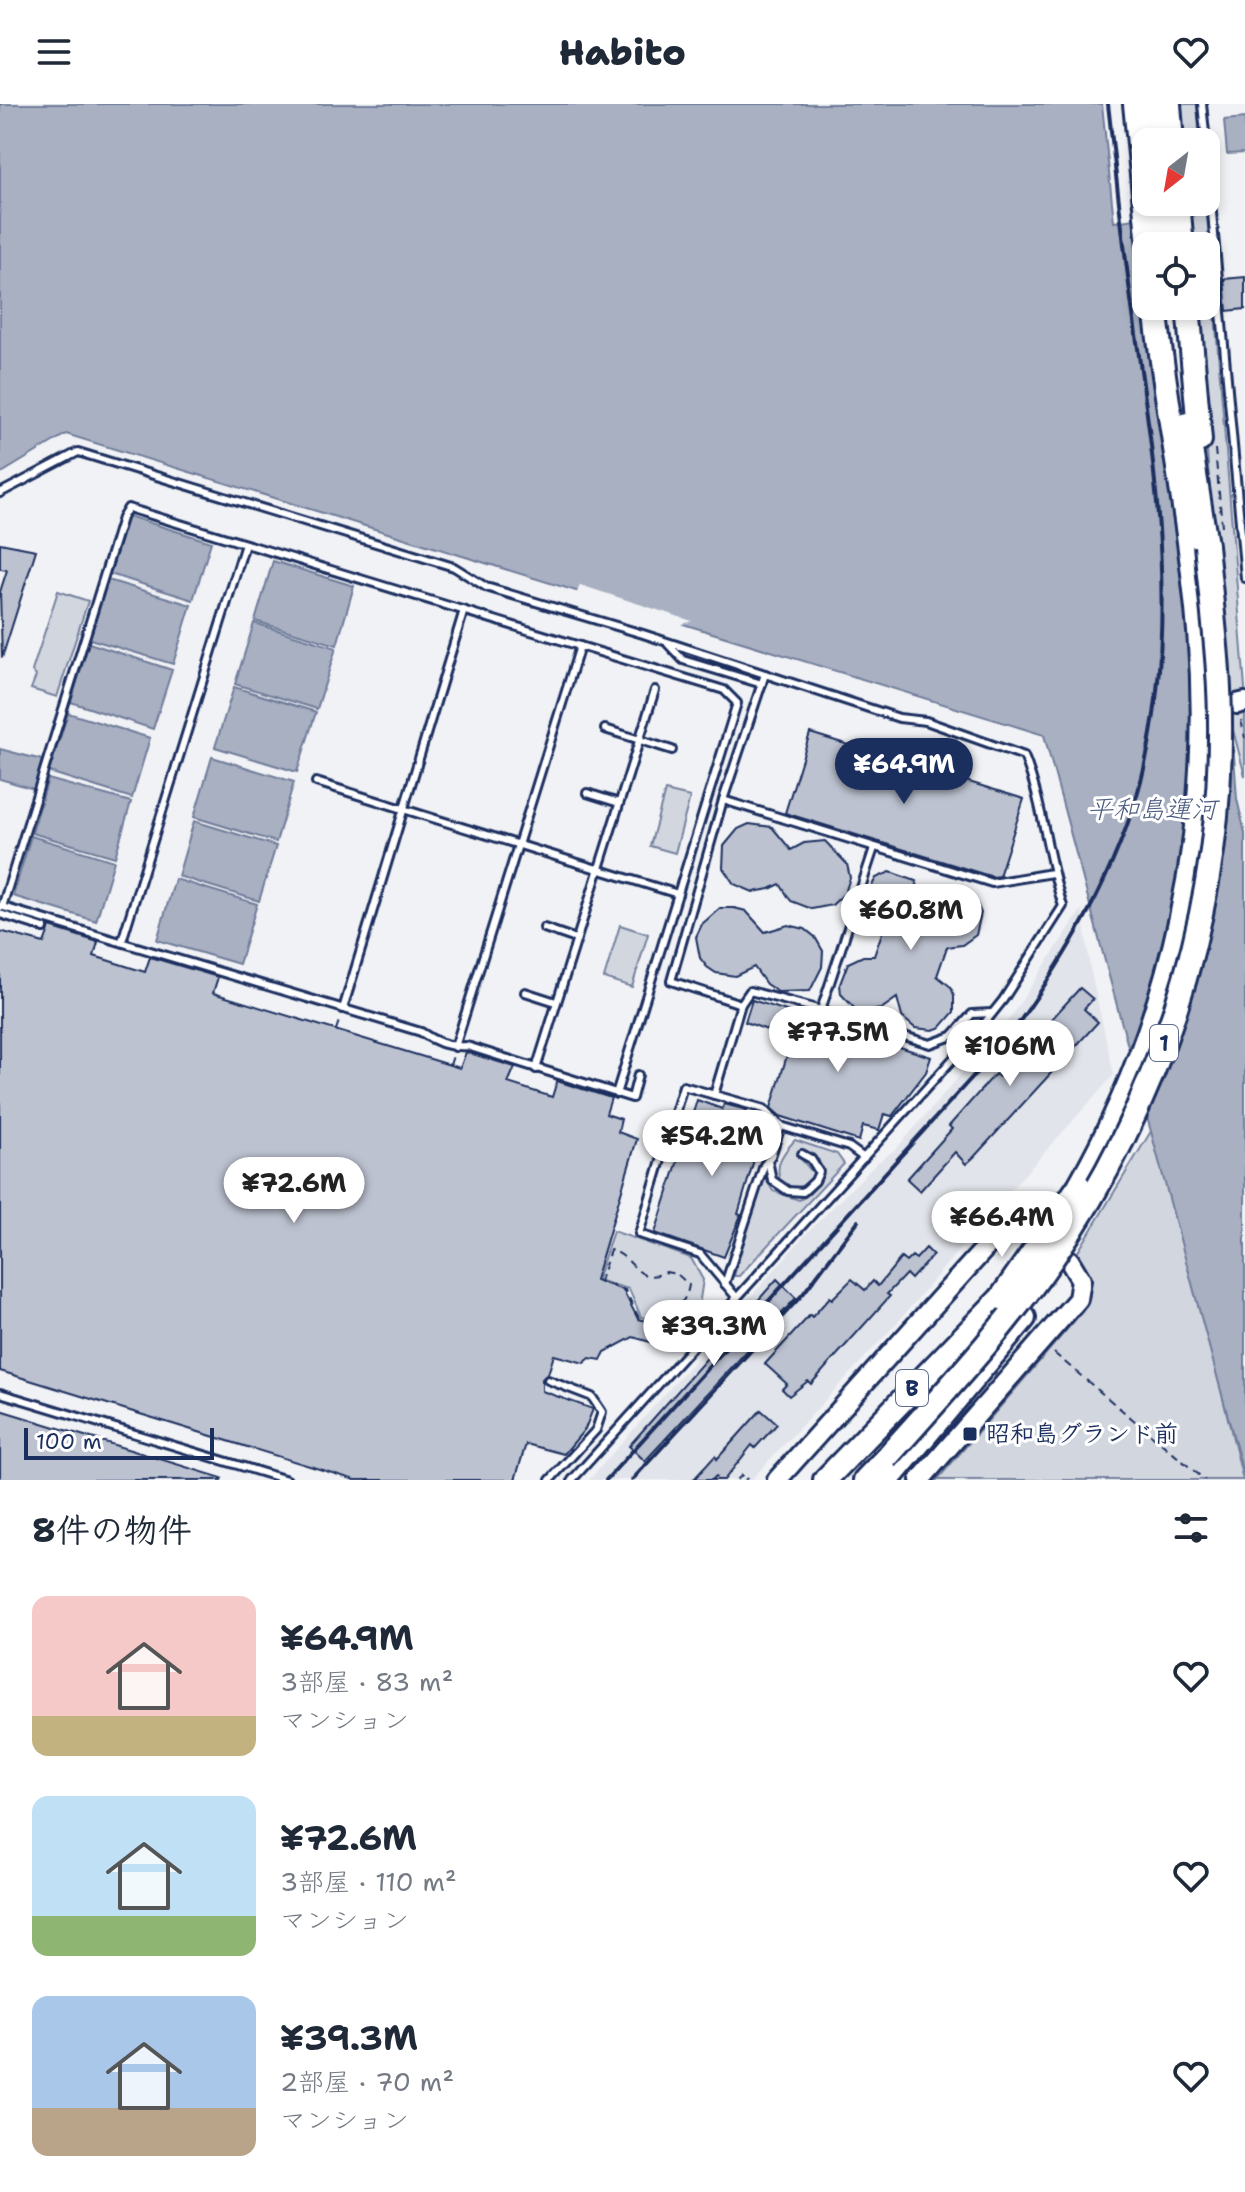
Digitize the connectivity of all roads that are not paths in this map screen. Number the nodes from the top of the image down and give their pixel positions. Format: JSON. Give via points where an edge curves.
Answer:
{"nodes":[{"id":1,"x":1135,"y":104,"type":"edge"},
{"id":2,"x":1151,"y":104,"type":"edge"},
{"id":3,"x":1169,"y":104,"type":"edge"},
{"id":4,"x":1202,"y":104,"type":"edge"},
{"id":5,"x":1153,"y":128,"type":"edge"},
{"id":6,"x":1171,"y":128,"type":"edge"},
{"id":7,"x":1204,"y":128,"type":"edge"},
{"id":8,"x":1213,"y":216,"type":"edge"},
{"id":9,"x":1148,"y":232,"type":"edge"},
{"id":10,"x":1157,"y":320,"type":"edge"},
{"id":11,"x":1174,"y":320,"type":"edge"},
{"id":12,"x":1190,"y":320,"type":"edge"},
{"id":13,"x":1241,"y":488,"type":"edge"},
{"id":14,"x":0,"y":493,"type":"edge"},
{"id":15,"x":1214,"y":541,"type":"junction"},
{"id":16,"x":245,"y":544,"type":"junction"},
{"id":17,"x":1245,"y":578,"type":"edge"},
{"id":18,"x":464,"y":610,"type":"junction"},
{"id":19,"x":665,"y":641,"type":"junction"},
{"id":20,"x":580,"y":646,"type":"junction"},
{"id":21,"x":765,"y":674,"type":"junction"},
{"id":22,"x":762,"y":684,"type":"junction"},
{"id":23,"x":655,"y":690,"type":"dead end"},
{"id":24,"x":605,"y":729,"type":"dead end"},
{"id":25,"x":639,"y":740,"type":"junction"},
{"id":26,"x":672,"y":750,"type":"dead end"},
{"id":27,"x":316,"y":782,"type":"dead end"},
{"id":28,"x":587,"y":793,"type":"dead end"},
{"id":29,"x":723,"y":800,"type":"junction"},
{"id":30,"x":619,"y":803,"type":"junction"},
{"id":31,"x":403,"y":810,"type":"junction"},
{"id":32,"x":518,"y":845,"type":"junction"},
{"id":33,"x":874,"y":848,"type":"junction"},
{"id":34,"x":598,"y":869,"type":"junction"},
{"id":35,"x":1052,"y":873,"type":"junction"},
{"id":36,"x":678,"y":894,"type":"junction"},
{"id":37,"x":1,"y":909,"type":"edge"},
{"id":38,"x":44,"y":928,"type":"dead end"},
{"id":39,"x":544,"y":928,"type":"dead end"},
{"id":40,"x":576,"y":939,"type":"junction"},
{"id":41,"x":122,"y":941,"type":"junction"},
{"id":42,"x":525,"y":992,"type":"dead end"},
{"id":43,"x":556,"y":1002,"type":"junction"},
{"id":44,"x":741,"y":1004,"type":"junction"},
{"id":45,"x":343,"y":1009,"type":"junction"},
{"id":46,"x":821,"y":1010,"type":"junction"},
{"id":47,"x":992,"y":1013,"type":"junction"},
{"id":48,"x":455,"y":1047,"type":"junction"},
{"id":49,"x":536,"y":1069,"type":"junction"},
{"id":50,"x":638,"y":1075,"type":"dead end"},
{"id":51,"x":616,"y":1094,"type":"junction"},
{"id":52,"x":714,"y":1095,"type":"junction"},
{"id":53,"x":781,"y":1126,"type":"junction"},
{"id":54,"x":802,"y":1154,"type":"dead end"},
{"id":55,"x":864,"y":1158,"type":"junction"},
{"id":56,"x":768,"y":1160,"type":"junction"},
{"id":57,"x":1078,"y":1221,"type":"junction"},
{"id":58,"x":725,"y":1284,"type":"junction"},
{"id":59,"x":737,"y":1298,"type":"junction"},
{"id":60,"x":1001,"y":1298,"type":"junction"},
{"id":61,"x":666,"y":1360,"type":"dead end"},
{"id":62,"x":675,"y":1366,"type":"junction"},
{"id":63,"x":548,"y":1380,"type":"dead end"},
{"id":64,"x":0,"y":1393,"type":"edge"},
{"id":65,"x":287,"y":1480,"type":"edge"},
{"id":66,"x":550,"y":1480,"type":"edge"},
{"id":67,"x":572,"y":1480,"type":"edge"},
{"id":68,"x":777,"y":1480,"type":"edge"},
{"id":69,"x":825,"y":1480,"type":"edge"},
{"id":70,"x":845,"y":1480,"type":"edge"},
{"id":71,"x":865,"y":1480,"type":"edge"},
{"id":72,"x":888,"y":1480,"type":"edge"},
{"id":73,"x":920,"y":1480,"type":"edge"}],
"edges":[{"from":1,"to":9,"type":"highway"},
{"from":2,"to":5,"type":"highway"},
{"from":3,"to":6,"type":"highway"},
{"from":4,"to":7,"type":"lane"},
{"from":8,"to":13,"type":"lane"},
{"from":10,"to":60,"type":"highway","number":"1","bridge":true,"via":[[1200,644],[1203,739],[1194,840],[1169,968],[1132,1077],[1079,1186]]},
{"from":11,"to":15,"type":"highway","number":"1"},
{"from":12,"to":15,"type":"highway"},
{"from":13,"to":17,"type":"lane"},
{"from":14,"to":19,"type":"lane","via":[[78,452],[454,567],[486,587]]},
{"from":15,"to":57,"type":"highway","number":"1","bridge":true,"via":[[1220,738],[1203,897],[1162,1047],[1128,1128]]},
{"from":16,"to":18,"type":"lane"},
{"from":16,"to":37,"type":"lane","via":[[128,508]]},
{"from":16,"to":41,"type":"lane"},
{"from":18,"to":20,"type":"lane"},
{"from":18,"to":31,"type":"lane"},
{"from":19,"to":21,"type":"lane"},
{"from":19,"to":22,"type":"lane","via":[[683,660]]},
{"from":20,"to":32,"type":"lane"},
{"from":20,"to":36,"type":"lane","via":[[724,690],[737,703]]},
{"from":21,"to":22,"type":"lane"},
{"from":21,"to":35,"type":"lane","via":[[1024,756],[1034,780]]},
{"from":22,"to":29,"type":"lane"},
{"from":23,"to":25,"type":"lane"},
{"from":24,"to":25,"type":"lane"},
{"from":25,"to":26,"type":"lane"},
{"from":25,"to":30,"type":"lane"},
{"from":27,"to":31,"type":"lane"},
{"from":28,"to":30,"type":"lane"},
{"from":29,"to":33,"type":"lane"},
{"from":29,"to":44,"type":"lane","via":[[671,981]]},
{"from":30,"to":34,"type":"lane"},
{"from":31,"to":32,"type":"lane"},
{"from":31,"to":45,"type":"lane"},
{"from":32,"to":34,"type":"lane"},
{"from":32,"to":48,"type":"lane"},
{"from":33,"to":35,"type":"lane","via":[[992,883]]},
{"from":33,"to":46,"type":"lane"},
{"from":34,"to":36,"type":"lane"},
{"from":34,"to":40,"type":"lane"},
{"from":35,"to":47,"type":"lane","via":[[1063,906]]},
{"from":36,"to":51,"type":"lane"},
{"from":37,"to":38,"type":"lane"},
{"from":37,"to":41,"type":"lane"},
{"from":39,"to":40,"type":"lane"},
{"from":40,"to":43,"type":"lane"},
{"from":41,"to":45,"type":"lane"},
{"from":42,"to":43,"type":"lane"},
{"from":43,"to":49,"type":"lane"},
{"from":44,"to":46,"type":"lane","via":[[750,991]]},
{"from":44,"to":52,"type":"lane"},
{"from":45,"to":48,"type":"lane"},
{"from":46,"to":47,"type":"lane","via":[[930,1044],[952,1036],[972,1014]]},
{"from":47,"to":55,"type":"lane"},
{"from":48,"to":49,"type":"lane","via":[[467,1046]]},
{"from":49,"to":51,"type":"lane"},
{"from":50,"to":51,"type":"lane","via":[[632,1098]]},
{"from":52,"to":53,"type":"lane","via":[[764,1109]]},
{"from":52,"to":58,"type":"lane","via":[[683,1086],[639,1234],[700,1254]]},
{"from":53,"to":55,"type":"lane","via":[[849,1147]]},
{"from":53,"to":56,"type":"lane"},
{"from":54,"to":56,"type":"lane","via":[[819,1172],[803,1192],[788,1191],[772,1180]]},
{"from":55,"to":59,"type":"lane"},
{"from":56,"to":58,"type":"lane"},
{"from":57,"to":71,"type":"highway","number":"1","bridge":true,"via":[[997,1331]]},
{"from":57,"to":72,"type":"highway","number":"B","bridge":true,"via":[[1024,1318]]},
{"from":58,"to":59,"type":"lane"},
{"from":59,"to":62,"type":"lane"},
{"from":60,"to":69,"type":"highway","number":"B"},
{"from":60,"to":70,"type":"highway","number":"1"},
{"from":61,"to":62,"type":"lane"},
{"from":62,"to":67,"type":"lane"},
{"from":63,"to":66,"type":"lane","via":[[592,1397],[602,1412],[596,1430]]},
{"from":64,"to":65,"type":"lane"},
{"from":68,"to":73,"type":"street","via":[[988,1242],[1004,1232],[1029,1233],[1079,1273],[1077,1302]]}]}
